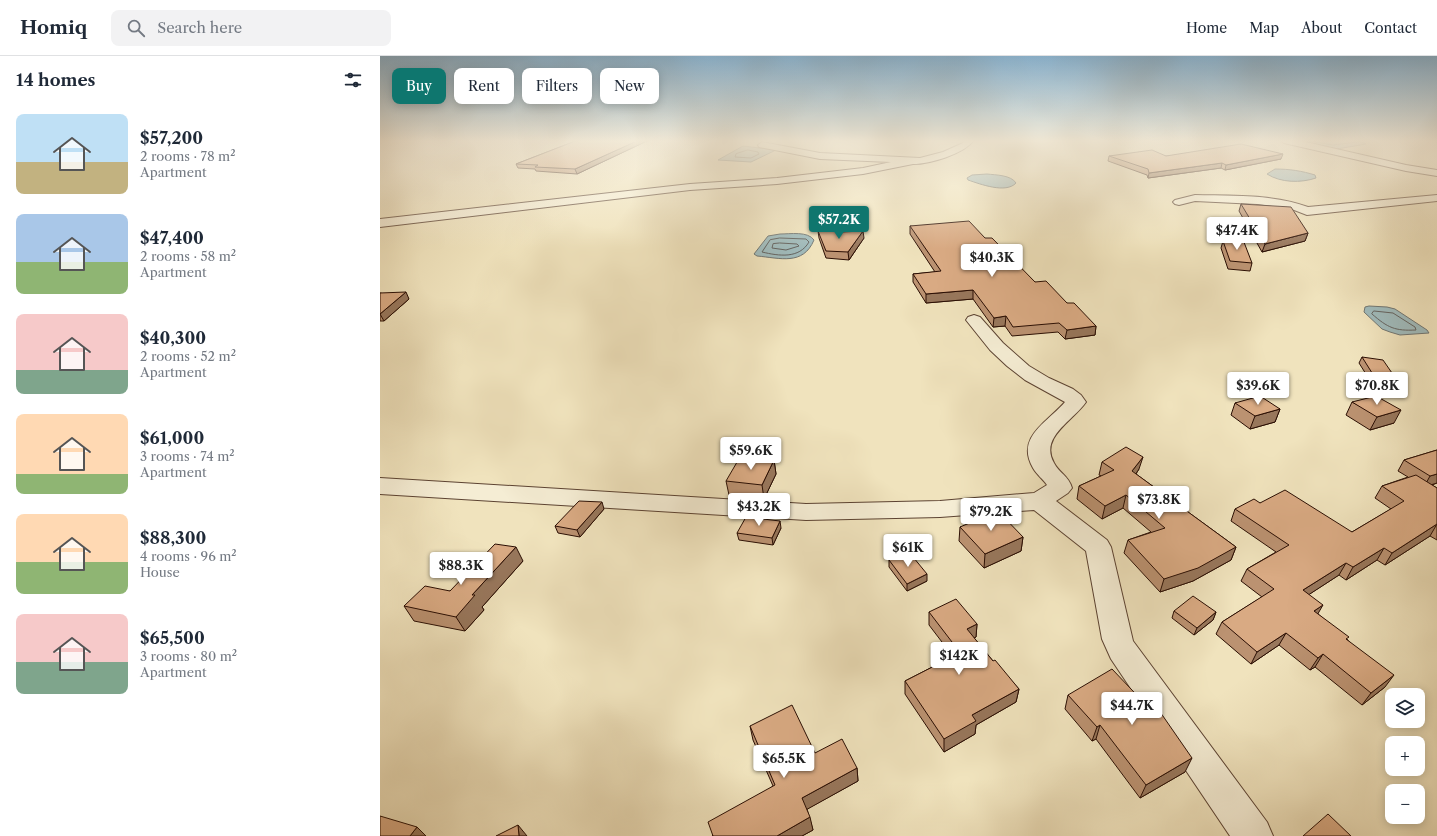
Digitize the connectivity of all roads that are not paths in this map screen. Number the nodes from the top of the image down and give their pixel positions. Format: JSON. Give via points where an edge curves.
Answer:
{"nodes":[{"id":1,"x":817,"y":176,"type":"edge"},
{"id":2,"x":1437,"y":198,"type":"edge"},
{"id":3,"x":1179,"y":202,"type":"dead end"},
{"id":4,"x":380,"y":223,"type":"edge"},
{"id":5,"x":974,"y":320,"type":"dead end"},
{"id":6,"x":380,"y":486,"type":"edge"},
{"id":7,"x":1039,"y":501,"type":"junction"},
{"id":8,"x":1253,"y":836,"type":"edge"}],
"edges":[{"from":1,"to":4,"type":"street","via":[[690,187]]},
{"from":2,"to":3,"type":"street","via":[[1307,211],[1291,205],[1257,201],[1195,198]]},
{"from":5,"to":7,"type":"street","via":[[998,349],[1035,378],[1070,396],[1076,402],[1042,436],[1038,450],[1044,467],[1060,484],[1060,488]]},
{"from":6,"to":7,"type":"street","via":[[806,512],[940,509]]},
{"from":7,"to":8,"type":"street","via":[[1098,547],[1117,639],[1122,650]]}]}
